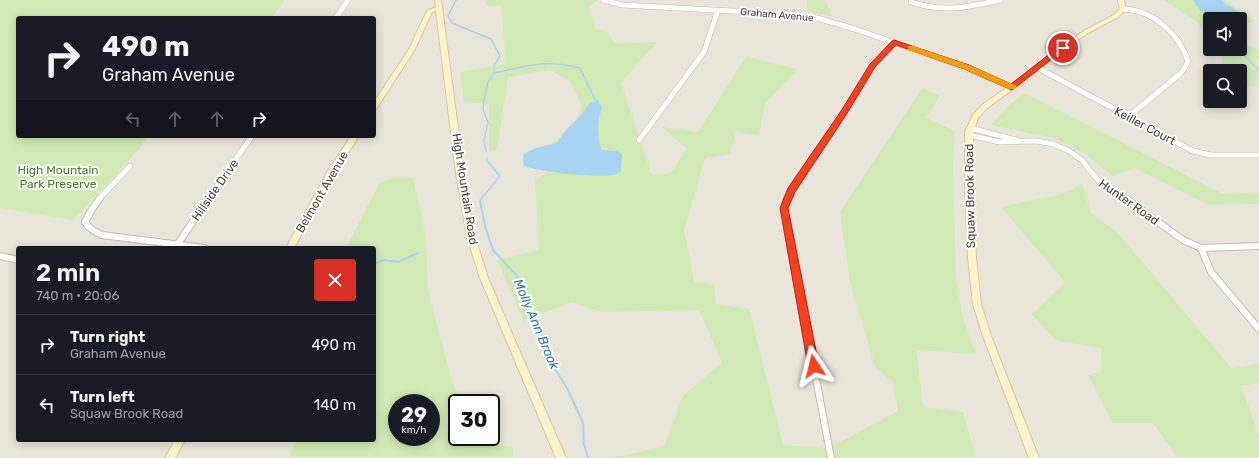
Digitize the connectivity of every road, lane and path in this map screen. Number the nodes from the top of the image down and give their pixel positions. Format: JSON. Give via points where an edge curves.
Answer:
{"nodes":[{"id":1,"x":348,"y":0,"type":"edge"},
{"id":2,"x":603,"y":0,"type":"edge"},
{"id":3,"x":1000,"y":0,"type":"edge"},
{"id":4,"x":1121,"y":0,"type":"edge"},
{"id":5,"x":911,"y":2,"type":"dead end"},
{"id":6,"x":438,"y":4,"type":"edge"},
{"id":7,"x":1122,"y":9,"type":"junction"},
{"id":8,"x":718,"y":10,"type":"junction"},
{"id":9,"x":337,"y":16,"type":"edge"},
{"id":10,"x":894,"y":42,"type":"junction"},
{"id":11,"x":1038,"y":68,"type":"junction"},
{"id":12,"x":1012,"y":87,"type":"junction"},
{"id":13,"x":376,"y":104,"type":"edge"},
{"id":14,"x":1128,"y":117,"type":"junction"},
{"id":15,"x":970,"y":131,"type":"junction"},
{"id":16,"x":251,"y":138,"type":"edge"},
{"id":17,"x":354,"y":138,"type":"edge"},
{"id":18,"x":639,"y":140,"type":"dead end"},
{"id":19,"x":1259,"y":154,"type":"edge"},
{"id":20,"x":130,"y":166,"type":"dead end"},
{"id":21,"x":177,"y":245,"type":"junction"},
{"id":22,"x":186,"y":246,"type":"edge"},
{"id":23,"x":291,"y":246,"type":"edge"},
{"id":24,"x":1259,"y":246,"type":"edge"},
{"id":25,"x":1201,"y":248,"type":"junction"},
{"id":26,"x":0,"y":256,"type":"edge"},
{"id":27,"x":16,"y":260,"type":"edge"},
{"id":28,"x":1259,"y":329,"type":"edge"},
{"id":29,"x":179,"y":442,"type":"edge"},
{"id":30,"x":170,"y":458,"type":"edge"},
{"id":31,"x":561,"y":458,"type":"edge"},
{"id":32,"x":831,"y":458,"type":"edge"},
{"id":33,"x":1034,"y":458,"type":"edge"}],
"edges":[{"from":1,"to":9,"type":"street"},
{"from":2,"to":8,"type":"street","name":"Graham Avenue","via":[[623,5]]},
{"from":3,"to":5,"type":"street","via":[[953,10],[929,8]]},
{"from":4,"to":7,"type":"street"},
{"from":6,"to":13,"type":"street","via":[[430,11],[411,51]]},
{"from":6,"to":31,"type":"street","name":"High Mountain Road","via":[[471,237],[484,278]]},
{"from":7,"to":11,"type":"street","name":"Squaw Brook Road","via":[[1116,16],[1065,46]]},
{"from":7,"to":14,"type":"street","via":[[1141,12],[1155,19],[1181,44],[1188,62],[1181,73]]},
{"from":8,"to":10,"type":"street","name":"Graham Avenue","via":[[805,15]]},
{"from":8,"to":18,"type":"street","via":[[701,58]]},
{"from":10,"to":12,"type":"street","name":"Graham Avenue","via":[[967,67]]},
{"from":10,"to":32,"type":"street","via":[[870,70],[791,191],[784,208]]},
{"from":11,"to":12,"type":"street","name":"Squaw Brook Road"},
{"from":11,"to":14,"type":"street","name":"Keiller Court"},
{"from":12,"to":15,"type":"street","name":"Squaw Brook Road","via":[[978,112]]},
{"from":14,"to":19,"type":"street","name":"Keiller Court","via":[[1199,153]]},
{"from":15,"to":25,"type":"street","name":"Hunter Road","via":[[1000,142],[1053,144],[1069,151],[1082,160],[1100,183],[1174,234]]},
{"from":15,"to":33,"type":"street","name":"Squaw Brook Road","via":[[969,187],[977,304]]},
{"from":16,"to":21,"type":"street","name":"Hillside Drive"},
{"from":17,"to":23,"type":"street","name":"Belmont Avenue","via":[[332,171]]},
{"from":20,"to":21,"type":"street","via":[[88,216],[88,226],[102,235]]},
{"from":21,"to":22,"type":"street"},
{"from":24,"to":25,"type":"street"},
{"from":25,"to":28,"type":"street","via":[[1211,272]]},
{"from":26,"to":27,"type":"street"},
{"from":29,"to":30,"type":"street"}]}
